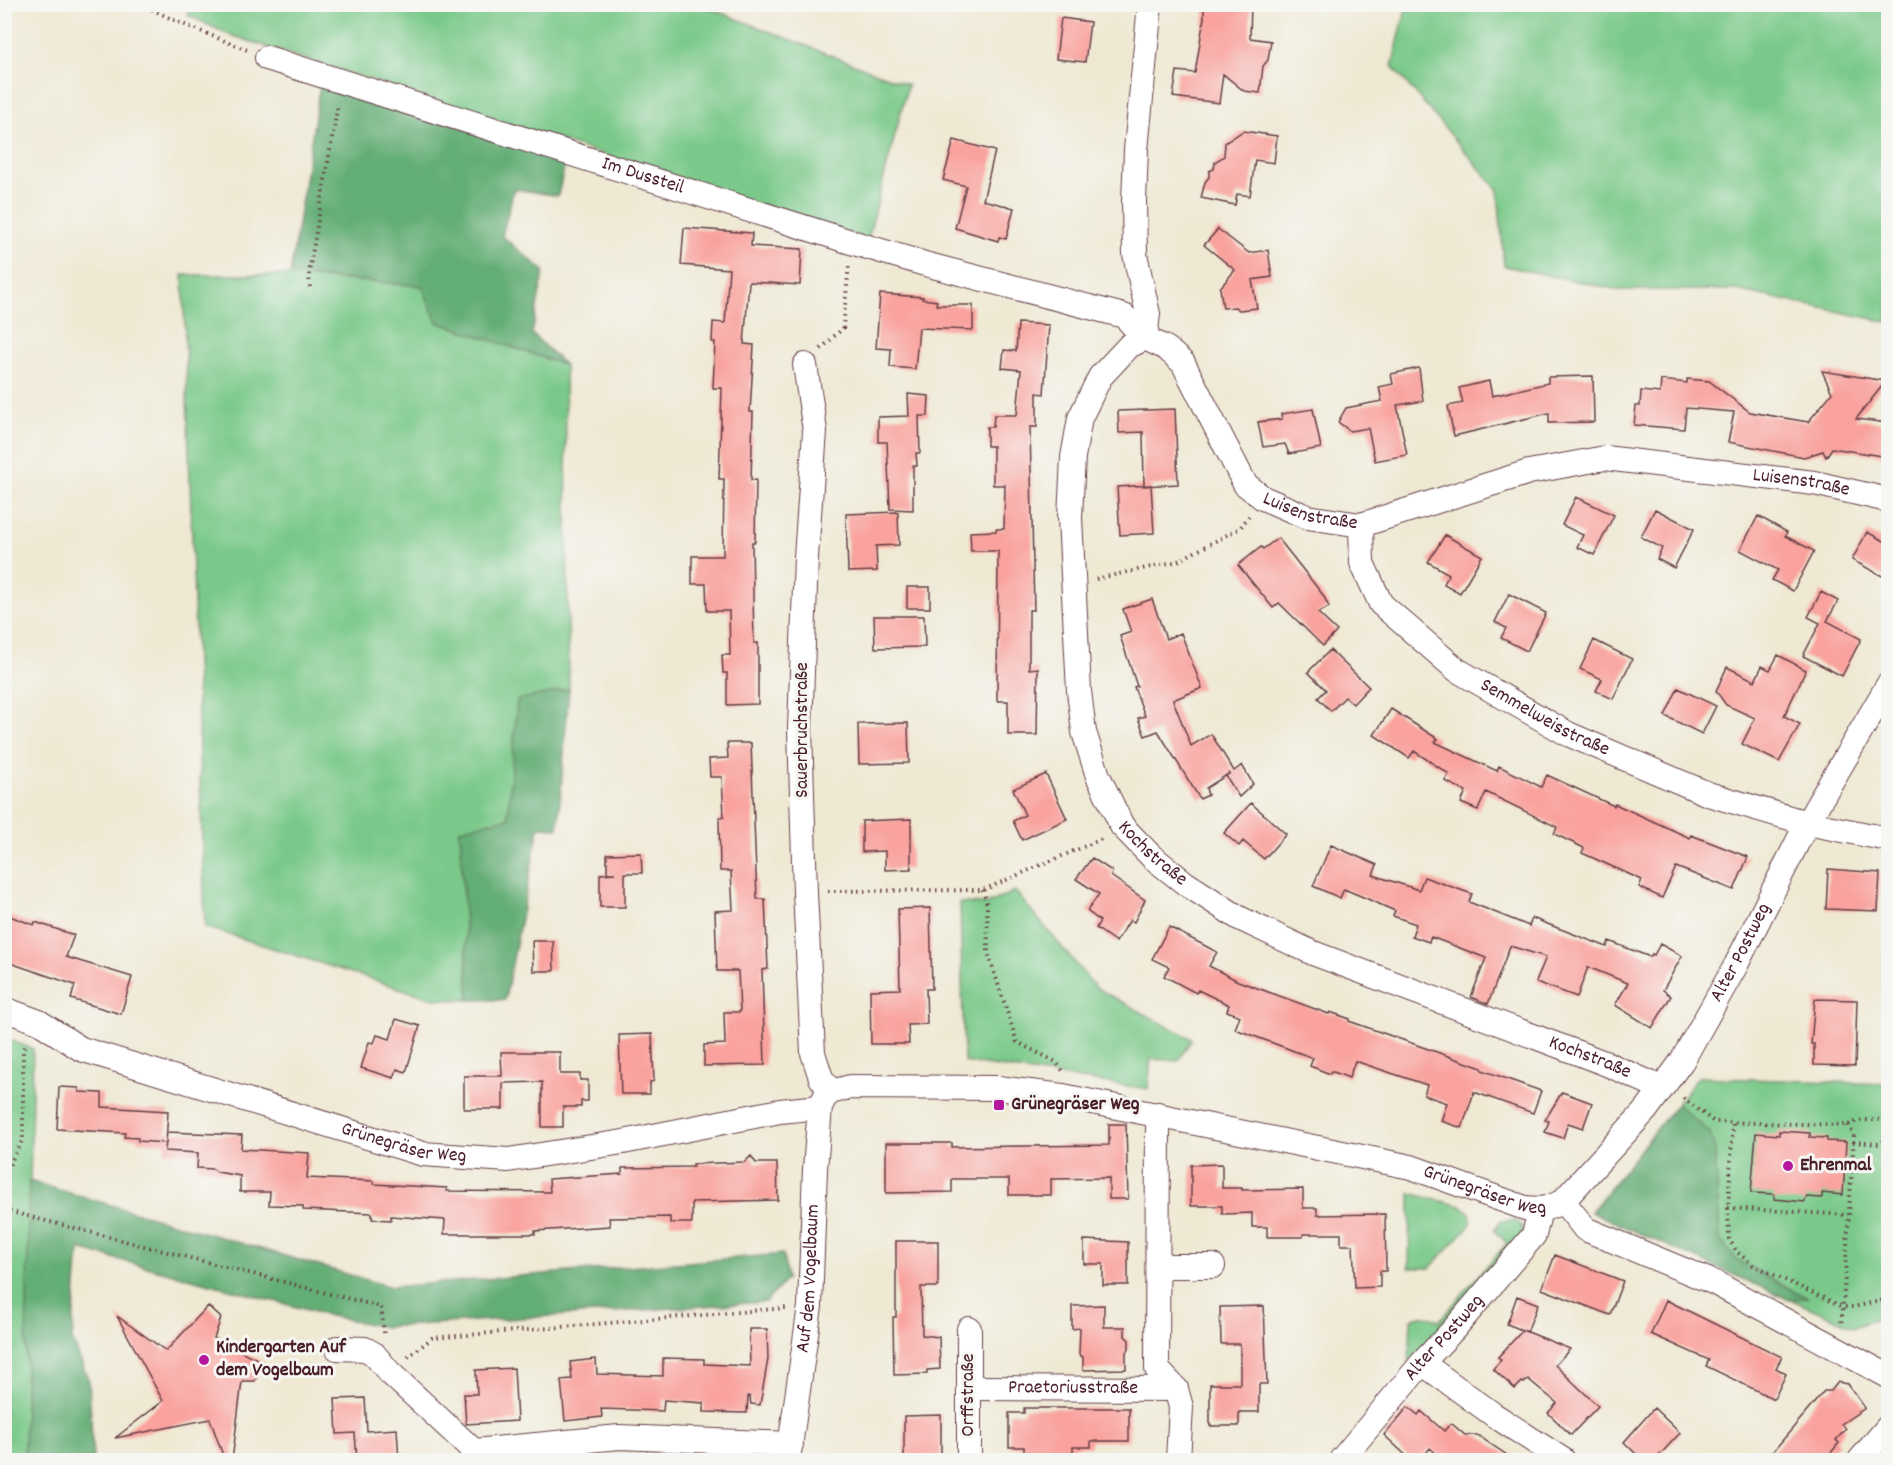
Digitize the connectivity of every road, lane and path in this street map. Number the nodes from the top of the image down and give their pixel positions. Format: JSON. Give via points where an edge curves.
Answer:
{"nodes":[{"id":1,"x":141,"y":4,"type":"edge"},
{"id":2,"x":1150,"y":4,"type":"edge"},
{"id":3,"x":267,"y":58,"type":"joint"},
{"id":4,"x":342,"y":82,"type":"junction"},
{"id":5,"x":851,"y":242,"type":"junction"},
{"id":6,"x":310,"y":287,"type":"dead end"},
{"id":7,"x":1145,"y":338,"type":"junction"},
{"id":8,"x":805,"y":365,"type":"joint"},
{"id":9,"x":1263,"y":498,"type":"junction"},
{"id":10,"x":1888,"y":500,"type":"edge"},
{"id":11,"x":1361,"y":525,"type":"junction"},
{"id":12,"x":1072,"y":585,"type":"junction"},
{"id":13,"x":1888,"y":685,"type":"edge"},
{"id":14,"x":1807,"y":823,"type":"junction"},
{"id":15,"x":1122,"y":826,"type":"junction"},
{"id":16,"x":1888,"y":839,"type":"edge"},
{"id":17,"x":983,"y":890,"type":"junction"},
{"id":18,"x":805,"y":892,"type":"junction"},
{"id":19,"x":4,"y":1009,"type":"edge"},
{"id":20,"x":39,"y":1022,"type":"junction"},
{"id":21,"x":1067,"y":1077,"type":"dead end"},
{"id":22,"x":1661,"y":1088,"type":"junction"},
{"id":23,"x":825,"y":1098,"type":"junction"},
{"id":24,"x":1158,"y":1114,"type":"junction"},
{"id":25,"x":1887,"y":1119,"type":"edge"},
{"id":26,"x":1733,"y":1124,"type":"junction"},
{"id":27,"x":1848,"y":1125,"type":"junction"},
{"id":28,"x":1853,"y":1142,"type":"junction"},
{"id":29,"x":4,"y":1175,"type":"edge"},
{"id":30,"x":1563,"y":1201,"type":"junction"},
{"id":31,"x":1728,"y":1208,"type":"junction"},
{"id":32,"x":4,"y":1210,"type":"edge"},
{"id":33,"x":1540,"y":1210,"type":"junction"},
{"id":34,"x":1848,"y":1215,"type":"junction"},
{"id":35,"x":1158,"y":1266,"type":"junction"},
{"id":36,"x":1213,"y":1266,"type":"dead end"},
{"id":37,"x":1888,"y":1299,"type":"edge"},
{"id":38,"x":810,"y":1306,"type":"junction"},
{"id":39,"x":1843,"y":1307,"type":"junction"},
{"id":40,"x":969,"y":1329,"type":"dead end"},
{"id":41,"x":337,"y":1348,"type":"dead end"},
{"id":42,"x":1422,"y":1363,"type":"junction"},
{"id":43,"x":389,"y":1372,"type":"junction"},
{"id":44,"x":1888,"y":1376,"type":"edge"},
{"id":45,"x":969,"y":1388,"type":"junction"},
{"id":46,"x":1176,"y":1389,"type":"junction"},
{"id":47,"x":1888,"y":1427,"type":"edge"},
{"id":48,"x":789,"y":1452,"type":"edge"},
{"id":49,"x":474,"y":1456,"type":"edge"},
{"id":50,"x":969,"y":1461,"type":"edge"},
{"id":51,"x":1178,"y":1461,"type":"edge"},
{"id":52,"x":1341,"y":1461,"type":"edge"},
{"id":53,"x":1563,"y":1461,"type":"edge"},
{"id":54,"x":1860,"y":1461,"type":"edge"}],
"edges":[{"from":1,"to":3,"type":"path"},
{"from":2,"to":7,"type":"street","via":[[1134,202],[1135,254],[1148,314]]},
{"from":3,"to":4,"type":"street","name":"Im Dussteil"},
{"from":4,"to":5,"type":"street","name":"Im Dussteil"},
{"from":4,"to":6,"type":"path","via":[[309,273]]},
{"from":5,"to":7,"type":"street","name":"Im Dussteil","via":[[1124,316]]},
{"from":5,"to":8,"type":"path","via":[[843,328]]},
{"from":7,"to":9,"type":"street","name":"Luisenstraße","via":[[1166,348],[1183,363],[1245,484]]},
{"from":7,"to":12,"type":"street","name":"Kochstraße","via":[[1129,346],[1100,377],[1080,418],[1073,457]]},
{"from":8,"to":18,"type":"street","name":"Sauerbruchstraße","via":[[815,431],[800,729]]},
{"from":9,"to":11,"type":"street","name":"Luisenstraße","via":[[1307,517]]},
{"from":9,"to":12,"type":"path","via":[[1240,528],[1178,561]]},
{"from":10,"to":11,"type":"street","name":"Luisenstraße","via":[[1814,483],[1605,458],[1528,472]]},
{"from":11,"to":14,"type":"street","name":"Semmelweisstraße","via":[[1362,563],[1381,604],[1457,670],[1568,734],[1708,794]]},
{"from":12,"to":15,"type":"street","name":"Kochstraße","via":[[1084,732],[1098,776]]},
{"from":13,"to":14,"type":"street","name":"Alter Postweg"},
{"from":14,"to":16,"type":"street","name":"Semmelweisstraße"},
{"from":14,"to":22,"type":"street","name":"Alter Postweg","via":[[1736,965],[1682,1061]]},
{"from":15,"to":17,"type":"path","via":[[1109,836]]},
{"from":15,"to":22,"type":"street","name":"Kochstraße","via":[[1185,883],[1239,918],[1313,953]]},
{"from":17,"to":18,"type":"path"},
{"from":17,"to":21,"type":"path","via":[[988,953],[1017,1041],[1056,1062]]},
{"from":18,"to":23,"type":"street","name":"Sauerbruchstraße","via":[[813,1053]]},
{"from":19,"to":20,"type":"street","name":"Grünegräser Weg"},
{"from":20,"to":23,"type":"street","name":"Grünegräser Weg","via":[[81,1049],[423,1154],[508,1160],[623,1142],[780,1111]]},
{"from":20,"to":29,"type":"path","via":[[23,1049],[23,1139]]},
{"from":22,"to":26,"type":"path","via":[[1688,1100],[1714,1122]]},
{"from":22,"to":30,"type":"street","name":"Alter Postweg","via":[[1646,1110]]},
{"from":23,"to":24,"type":"street","name":"Grünegräser Weg","via":[[850,1087],[998,1088]]},
{"from":23,"to":38,"type":"street","name":"Auf dem Vogelbaum","via":[[815,1169]]},
{"from":24,"to":33,"type":"street","name":"Grünegräser Weg","via":[[1411,1167]]},
{"from":24,"to":35,"type":"street","name":"Praetoriusstraße"},
{"from":25,"to":27,"type":"path","via":[[1858,1120]]},
{"from":25,"to":28,"type":"path","via":[[1884,1141],[1880,1144]]},
{"from":26,"to":27,"type":"path"},
{"from":26,"to":31,"type":"path"},
{"from":27,"to":28,"type":"path"},
{"from":28,"to":34,"type":"path"},
{"from":30,"to":33,"type":"street","name":"Grünegräser Weg"},
{"from":30,"to":44,"type":"street","name":"Grünegräser Weg","via":[[1585,1229],[1715,1283]]},
{"from":31,"to":34,"type":"path"},
{"from":31,"to":39,"type":"path","via":[[1729,1239],[1737,1252],[1753,1265]]},
{"from":32,"to":43,"type":"path","via":[[381,1307]]},
{"from":33,"to":42,"type":"street","name":"Alter Postweg","via":[[1534,1235]]},
{"from":34,"to":39,"type":"path"},
{"from":35,"to":36,"type":"street"},
{"from":35,"to":46,"type":"street","name":"Praetoriusstraße","via":[[1157,1369]]},
{"from":37,"to":39,"type":"path"},
{"from":38,"to":43,"type":"path","via":[[432,1338]]},
{"from":38,"to":48,"type":"street","name":"Auf dem Vogelbaum"},
{"from":40,"to":45,"type":"street","name":"Orffstraße"},
{"from":41,"to":43,"type":"street","via":[[365,1349],[375,1354]]},
{"from":42,"to":52,"type":"street","name":"Alter Postweg"},
{"from":42,"to":53,"type":"street"},
{"from":43,"to":49,"type":"street"},
{"from":45,"to":46,"type":"street","name":"Praetoriusstraße"},
{"from":45,"to":50,"type":"street","name":"Orffstraße"},
{"from":46,"to":51,"type":"street","via":[[1180,1407]]},
{"from":47,"to":54,"type":"street"},
{"from":48,"to":49,"type":"street","via":[[619,1437]]}]}
